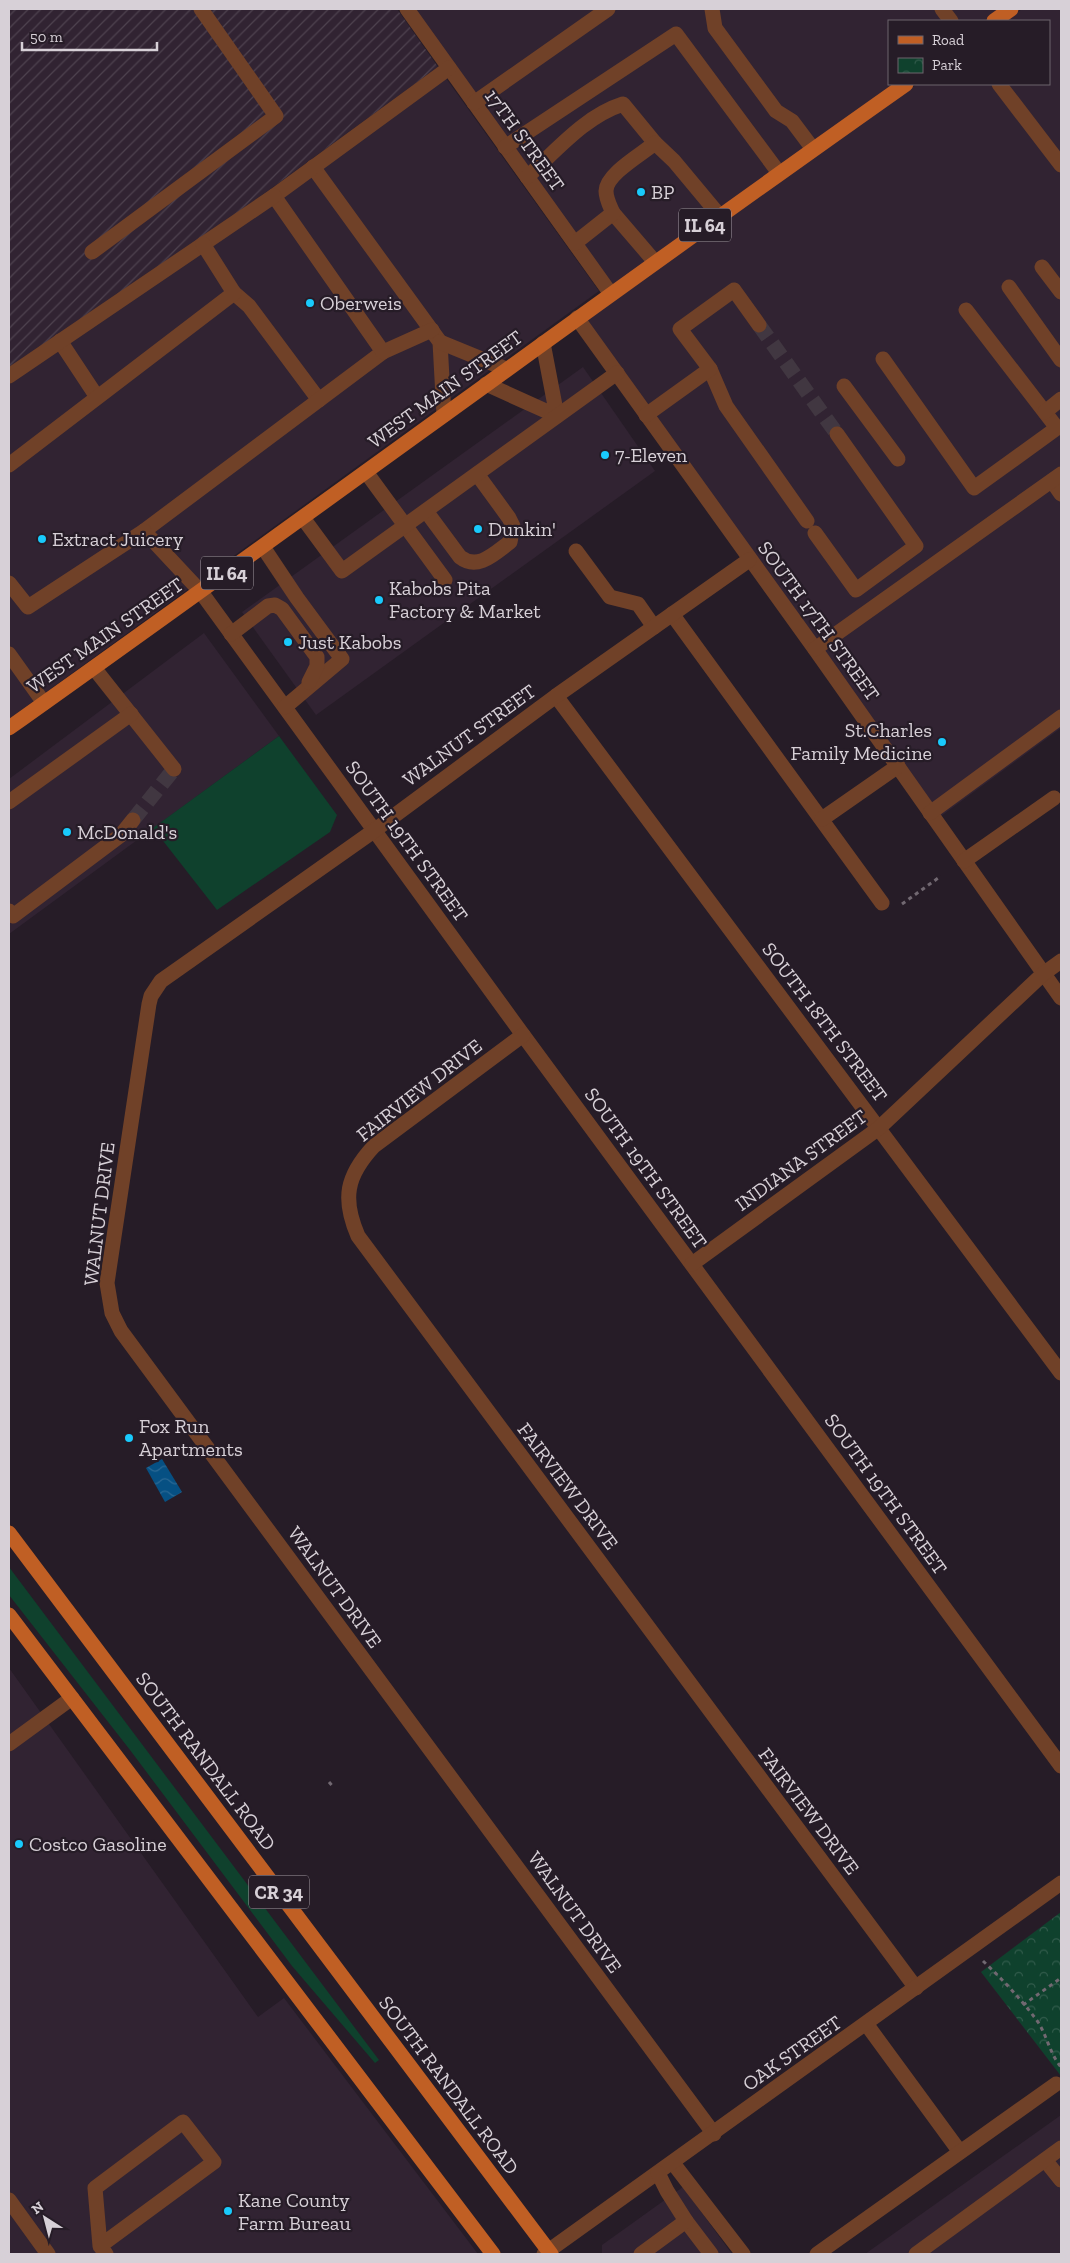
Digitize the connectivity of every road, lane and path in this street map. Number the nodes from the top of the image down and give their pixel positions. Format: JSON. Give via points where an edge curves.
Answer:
{"nodes":[{"id":1,"x":200,"y":9,"type":"edge"},
{"id":2,"x":407,"y":9,"type":"edge"},
{"id":3,"x":608,"y":9,"type":"edge"},
{"id":4,"x":712,"y":9,"type":"edge"},
{"id":5,"x":942,"y":9,"type":"edge"},
{"id":6,"x":1011,"y":9,"type":"edge"},
{"id":7,"x":950,"y":20,"type":"edge"},
{"id":8,"x":995,"y":20,"type":"edge"},
{"id":9,"x":449,"y":68,"type":"junction"},
{"id":10,"x":905,"y":85,"type":"edge"},
{"id":11,"x":1000,"y":85,"type":"edge"},
{"id":12,"x":474,"y":104,"type":"junction"},
{"id":13,"x":656,"y":144,"type":"junction"},
{"id":14,"x":506,"y":147,"type":"junction"},
{"id":15,"x":813,"y":149,"type":"junction"},
{"id":16,"x":1061,"y":165,"type":"edge"},
{"id":17,"x":313,"y":167,"type":"junction"},
{"id":18,"x":779,"y":173,"type":"junction"},
{"id":19,"x":527,"y":177,"type":"junction"},
{"id":20,"x":274,"y":196,"type":"junction"},
{"id":21,"x":613,"y":213,"type":"junction"},
{"id":22,"x":719,"y":215,"type":"junction"},
{"id":23,"x":203,"y":244,"type":"junction"},
{"id":24,"x":575,"y":244,"type":"junction"},
{"id":25,"x":92,"y":252,"type":"dead end"},
{"id":26,"x":655,"y":262,"type":"junction"},
{"id":27,"x":1042,"y":267,"type":"dead end"},
{"id":28,"x":1009,"y":287,"type":"dead end"},
{"id":29,"x":234,"y":292,"type":"junction"},
{"id":30,"x":1061,"y":292,"type":"edge"},
{"id":31,"x":611,"y":294,"type":"junction"},
{"id":32,"x":966,"y":310,"type":"dead end"},
{"id":33,"x":577,"y":318,"type":"junction"},
{"id":34,"x":759,"y":325,"type":"tunnel mouth"},
{"id":35,"x":436,"y":336,"type":"junction"},
{"id":36,"x":60,"y":341,"type":"junction"},
{"id":37,"x":542,"y":343,"type":"junction"},
{"id":38,"x":384,"y":352,"type":"junction"},
{"id":39,"x":883,"y":359,"type":"dead end"},
{"id":40,"x":1061,"y":360,"type":"edge"},
{"id":41,"x":710,"y":369,"type":"junction"},
{"id":42,"x":506,"y":370,"type":"junction"},
{"id":43,"x":617,"y":373,"type":"junction"},
{"id":44,"x":9,"y":376,"type":"edge"},
{"id":45,"x":486,"y":384,"type":"junction"},
{"id":46,"x":844,"y":386,"type":"dead end"},
{"id":47,"x":97,"y":397,"type":"junction"},
{"id":48,"x":1061,"y":399,"type":"edge"},
{"id":49,"x":319,"y":400,"type":"junction"},
{"id":50,"x":1045,"y":412,"type":"junction"},
{"id":51,"x":444,"y":415,"type":"junction"},
{"id":52,"x":646,"y":415,"type":"junction"},
{"id":53,"x":557,"y":416,"type":"junction"},
{"id":54,"x":837,"y":434,"type":"tunnel mouth"},
{"id":55,"x":898,"y":459,"type":"dead end"},
{"id":56,"x":9,"y":465,"type":"edge"},
{"id":57,"x":366,"y":472,"type":"junction"},
{"id":58,"x":477,"y":474,"type":"junction"},
{"id":59,"x":1056,"y":478,"type":"edge"},
{"id":60,"x":1061,"y":494,"type":"edge"},
{"id":61,"x":426,"y":511,"type":"junction"},
{"id":62,"x":303,"y":518,"type":"junction"},
{"id":63,"x":406,"y":526,"type":"junction"},
{"id":64,"x":144,"y":531,"type":"junction"},
{"id":65,"x":263,"y":547,"type":"junction"},
{"id":66,"x":576,"y":551,"type":"dead end"},
{"id":67,"x":750,"y":560,"type":"junction"},
{"id":68,"x":445,"y":580,"type":"dead end"},
{"id":69,"x":9,"y":583,"type":"edge"},
{"id":70,"x":201,"y":592,"type":"junction"},
{"id":71,"x":297,"y":598,"type":"junction"},
{"id":72,"x":282,"y":609,"type":"junction"},
{"id":73,"x":672,"y":614,"type":"junction"},
{"id":74,"x":654,"y":627,"type":"junction"},
{"id":75,"x":231,"y":634,"type":"junction"},
{"id":76,"x":815,"y":649,"type":"junction"},
{"id":77,"x":9,"y":654,"type":"edge"},
{"id":78,"x":94,"y":668,"type":"junction"},
{"id":79,"x":304,"y":690,"type":"junction"},
{"id":80,"x":556,"y":696,"type":"junction"},
{"id":81,"x":44,"y":703,"type":"junction"},
{"id":82,"x":285,"y":707,"type":"junction"},
{"id":83,"x":131,"y":714,"type":"junction"},
{"id":84,"x":1061,"y":716,"type":"edge"},
{"id":85,"x":9,"y":728,"type":"edge"},
{"id":86,"x":898,"y":766,"type":"junction"},
{"id":87,"x":174,"y":769,"type":"dead end"},
{"id":88,"x":1054,"y":798,"type":"dead end"},
{"id":89,"x":9,"y":802,"type":"edge"},
{"id":90,"x":930,"y":813,"type":"junction"},
{"id":91,"x":822,"y":819,"type":"junction"},
{"id":92,"x":133,"y":820,"type":"tunnel mouth"},
{"id":93,"x":375,"y":830,"type":"junction"},
{"id":94,"x":964,"y":861,"type":"junction"},
{"id":95,"x":941,"y":876,"type":"dead end"},
{"id":96,"x":882,"y":903,"type":"dead end"},
{"id":97,"x":902,"y":904,"type":"dead end"},
{"id":98,"x":9,"y":911,"type":"edge"},
{"id":99,"x":1061,"y":961,"type":"edge"},
{"id":100,"x":1043,"y":974,"type":"junction"},
{"id":101,"x":1061,"y":998,"type":"edge"},
{"id":102,"x":149,"y":1004,"type":"joint"},
{"id":103,"x":523,"y":1035,"type":"junction"},
{"id":104,"x":880,"y":1128,"type":"junction"},
{"id":105,"x":692,"y":1264,"type":"junction"},
{"id":106,"x":1061,"y":1373,"type":"edge"},
{"id":107,"x":9,"y":1532,"type":"edge"},
{"id":108,"x":9,"y":1615,"type":"edge"},
{"id":109,"x":72,"y":1698,"type":"junction"},
{"id":110,"x":9,"y":1744,"type":"edge"},
{"id":111,"x":1061,"y":1766,"type":"edge"},
{"id":112,"x":329,"y":1782,"type":"dead end"},
{"id":113,"x":334,"y":1788,"type":"dead end"},
{"id":114,"x":1061,"y":1883,"type":"edge"},
{"id":115,"x":984,"y":1961,"type":"dead end"},
{"id":116,"x":1061,"y":1978,"type":"edge"},
{"id":117,"x":916,"y":1988,"type":"junction"},
{"id":118,"x":1023,"y":2004,"type":"junction"},
{"id":119,"x":866,"y":2025,"type":"junction"},
{"id":120,"x":1061,"y":2067,"type":"edge"},
{"id":121,"x":1056,"y":2084,"type":"dead end"},
{"id":122,"x":714,"y":2134,"type":"junction"},
{"id":123,"x":1061,"y":2148,"type":"edge"},
{"id":124,"x":960,"y":2152,"type":"junction"},
{"id":125,"x":1045,"y":2160,"type":"junction"},
{"id":126,"x":673,"y":2163,"type":"junction"},
{"id":127,"x":658,"y":2174,"type":"junction"},
{"id":128,"x":1061,"y":2180,"type":"edge"},
{"id":129,"x":9,"y":2200,"type":"edge"},
{"id":130,"x":686,"y":2221,"type":"junction"},
{"id":131,"x":103,"y":2250,"type":"edge"},
{"id":132,"x":548,"y":2253,"type":"edge"},
{"id":133,"x":48,"y":2254,"type":"edge"},
{"id":134,"x":493,"y":2254,"type":"edge"},
{"id":135,"x":641,"y":2254,"type":"edge"},
{"id":136,"x":711,"y":2254,"type":"edge"},
{"id":137,"x":743,"y":2254,"type":"edge"},
{"id":138,"x":817,"y":2254,"type":"edge"},
{"id":139,"x":916,"y":2254,"type":"edge"}],
"edges":[{"from":1,"to":25,"type":"street","via":[[276,116]]},
{"from":2,"to":9,"type":"street","name":"17TH STREET"},
{"from":3,"to":12,"type":"street"},
{"from":4,"to":15,"type":"street","via":[[714,28],[776,111],[792,121]]},
{"from":5,"to":7,"type":"street"},
{"from":6,"to":8,"type":"main road"},
{"from":9,"to":12,"type":"street","name":"17TH STREET"},
{"from":9,"to":17,"type":"street"},
{"from":10,"to":15,"type":"main road","name":"WEST MAIN STREET","number":"IL 64"},
{"from":11,"to":16,"type":"street"},
{"from":12,"to":14,"type":"street","name":"17TH STREET"},
{"from":13,"to":19,"type":"street","via":[[623,104],[609,109],[575,133]]},
{"from":13,"to":21,"type":"street","via":[[610,178],[606,190]]},
{"from":13,"to":22,"type":"street"},
{"from":14,"to":18,"type":"street","via":[[676,34]]},
{"from":14,"to":19,"type":"street","name":"17TH STREET"},
{"from":15,"to":18,"type":"main road","name":"WEST MAIN STREET","number":"IL 64"},
{"from":17,"to":20,"type":"street"},
{"from":17,"to":35,"type":"street"},
{"from":18,"to":22,"type":"main road","name":"WEST MAIN STREET","number":"IL 64"},
{"from":19,"to":24,"type":"street","name":"17TH STREET"},
{"from":20,"to":23,"type":"street"},
{"from":20,"to":38,"type":"street"},
{"from":21,"to":24,"type":"street"},
{"from":21,"to":26,"type":"street"},
{"from":22,"to":26,"type":"main road","name":"WEST MAIN STREET","number":"IL 64"},
{"from":23,"to":29,"type":"street"},
{"from":23,"to":36,"type":"street"},
{"from":24,"to":31,"type":"street","name":"17TH STREET"},
{"from":26,"to":31,"type":"main road","name":"WEST MAIN STREET","number":"IL 64"},
{"from":27,"to":30,"type":"street"},
{"from":28,"to":40,"type":"street"},
{"from":29,"to":47,"type":"street"},
{"from":29,"to":49,"type":"street","via":[[249,306]]},
{"from":31,"to":33,"type":"main road","name":"WEST MAIN STREET","number":"IL 64"},
{"from":32,"to":50,"type":"street"},
{"from":33,"to":37,"type":"main road","name":"WEST MAIN STREET","number":"IL 64"},
{"from":33,"to":43,"type":"street","name":"SOUTH 17TH STREET"},
{"from":34,"to":41,"type":"street","via":[[734,290],[680,329]]},
{"from":35,"to":38,"type":"street"},
{"from":35,"to":42,"type":"street"},
{"from":35,"to":51,"type":"street"},
{"from":36,"to":44,"type":"street"},
{"from":36,"to":47,"type":"street"},
{"from":37,"to":42,"type":"main road","name":"WEST MAIN STREET","number":"IL 64"},
{"from":37,"to":53,"type":"street"},
{"from":38,"to":49,"type":"street"},
{"from":39,"to":50,"type":"street","via":[[974,488],[1057,428]]},
{"from":41,"to":52,"type":"street"},
{"from":41,"to":54,"type":"street","via":[[726,406],[856,590],[916,546]]},
{"from":42,"to":45,"type":"main road","name":"WEST MAIN STREET","number":"IL 64"},
{"from":43,"to":52,"type":"street","name":"SOUTH 17TH STREET"},
{"from":43,"to":53,"type":"street"},
{"from":45,"to":51,"type":"main road","name":"WEST MAIN STREET","number":"IL 64"},
{"from":45,"to":53,"type":"street"},
{"from":46,"to":55,"type":"street"},
{"from":47,"to":56,"type":"street"},
{"from":48,"to":50,"type":"street"},
{"from":49,"to":64,"type":"street"},
{"from":51,"to":57,"type":"main road","name":"WEST MAIN STREET","number":"IL 64"},
{"from":52,"to":67,"type":"street","name":"SOUTH 17TH STREET"},
{"from":53,"to":58,"type":"street"},
{"from":57,"to":62,"type":"main road","name":"WEST MAIN STREET","number":"IL 64"},
{"from":57,"to":63,"type":"street"},
{"from":58,"to":61,"type":"street"},
{"from":58,"to":61,"type":"street","via":[[512,526],[510,542],[504,547],[484,561],[465,561]]},
{"from":59,"to":60,"type":"street"},
{"from":59,"to":76,"type":"street"},
{"from":61,"to":63,"type":"street"},
{"from":62,"to":63,"type":"street","via":[[342,572]]},
{"from":62,"to":65,"type":"main road","name":"WEST MAIN STREET","number":"IL 64"},
{"from":63,"to":68,"type":"street"},
{"from":64,"to":69,"type":"street","via":[[28,607]]},
{"from":64,"to":70,"type":"street","name":"SOUTH 19TH STREET"},
{"from":65,"to":70,"type":"main road","name":"WEST MAIN STREET","number":"IL 64"},
{"from":65,"to":71,"type":"street"},
{"from":66,"to":74,"type":"street","via":[[610,597],[638,604]]},
{"from":67,"to":73,"type":"street","name":"WALNUT STREET"},
{"from":67,"to":76,"type":"street","name":"SOUTH 17TH STREET"},
{"from":70,"to":75,"type":"street","name":"SOUTH 19TH STREET"},
{"from":70,"to":78,"type":"main road","name":"WEST MAIN STREET","number":"IL 64"},
{"from":71,"to":72,"type":"street"},
{"from":71,"to":79,"type":"street","via":[[342,658]]},
{"from":72,"to":75,"type":"street","via":[[268,606]]},
{"from":72,"to":79,"type":"street","via":[[317,657],[317,666]]},
{"from":73,"to":74,"type":"street","name":"WALNUT STREET"},
{"from":73,"to":91,"type":"street"},
{"from":74,"to":80,"type":"street","name":"WALNUT STREET"},
{"from":75,"to":82,"type":"street","name":"SOUTH 19TH STREET"},
{"from":76,"to":86,"type":"street","name":"SOUTH 17TH STREET"},
{"from":77,"to":81,"type":"street"},
{"from":78,"to":81,"type":"main road","name":"WEST MAIN STREET","number":"IL 64"},
{"from":78,"to":83,"type":"street"},
{"from":79,"to":82,"type":"street"},
{"from":80,"to":93,"type":"street","name":"WALNUT STREET"},
{"from":80,"to":104,"type":"street","name":"SOUTH 18TH STREET"},
{"from":81,"to":85,"type":"main road","name":"WEST MAIN STREET","number":"IL 64"},
{"from":82,"to":93,"type":"street","name":"SOUTH 19TH STREET"},
{"from":83,"to":87,"type":"street"},
{"from":83,"to":89,"type":"street"},
{"from":84,"to":90,"type":"street"},
{"from":86,"to":90,"type":"street","name":"SOUTH 17TH STREET"},
{"from":86,"to":91,"type":"street"},
{"from":88,"to":94,"type":"street"},
{"from":90,"to":94,"type":"street","name":"SOUTH 17TH STREET"},
{"from":91,"to":96,"type":"street"},
{"from":92,"to":98,"type":"street","via":[[121,835],[13,916]]},
{"from":93,"to":102,"type":"street","name":"WALNUT STREET","via":[[175,970],[161,981]]},
{"from":93,"to":103,"type":"street","name":"SOUTH 19TH STREET"},
{"from":94,"to":100,"type":"street","name":"SOUTH 17TH STREET"},
{"from":95,"to":97,"type":"path"},
{"from":99,"to":100,"type":"street","name":"INDIANA STREET"},
{"from":100,"to":101,"type":"street","name":"SOUTH 17TH STREET"},
{"from":100,"to":104,"type":"street","name":"INDIANA STREET"},
{"from":102,"to":122,"type":"street","name":"WALNUT DRIVE","via":[[108,1273],[108,1298],[117,1322]]},
{"from":103,"to":105,"type":"street","name":"SOUTH 19TH STREET"},
{"from":103,"to":117,"type":"street","name":"FAIRVIEW DRIVE","via":[[374,1146],[362,1160],[352,1177],[348,1194],[350,1216],[358,1236]]},
{"from":104,"to":105,"type":"street","name":"INDIANA STREET"},
{"from":104,"to":106,"type":"street","name":"SOUTH 18TH STREET"},
{"from":105,"to":111,"type":"street","name":"SOUTH 19TH STREET"},
{"from":107,"to":132,"type":"main road","name":"SOUTH RANDALL ROAD","number":"CR 34"},
{"from":108,"to":109,"type":"main road","number":"CR 34"},
{"from":109,"to":110,"type":"street"},
{"from":109,"to":134,"type":"main road","number":"CR 34"},
{"from":112,"to":113,"type":"path"},
{"from":114,"to":117,"type":"street","name":"OAK STREET"},
{"from":115,"to":118,"type":"path"},
{"from":116,"to":118,"type":"path"},
{"from":117,"to":119,"type":"street","name":"OAK STREET"},
{"from":118,"to":120,"type":"path","via":[[1038,2022]]},
{"from":119,"to":122,"type":"street","name":"OAK STREET"},
{"from":119,"to":124,"type":"street"},
{"from":121,"to":124,"type":"street"},
{"from":122,"to":126,"type":"street","name":"OAK STREET"},
{"from":123,"to":125,"type":"street"},
{"from":124,"to":138,"type":"street"},
{"from":125,"to":128,"type":"street"},
{"from":125,"to":139,"type":"street"},
{"from":126,"to":127,"type":"street","name":"OAK STREET"},
{"from":126,"to":137,"type":"street"},
{"from":127,"to":130,"type":"street"},
{"from":127,"to":132,"type":"street","name":"OAK STREET"},
{"from":129,"to":133,"type":"street"},
{"from":130,"to":135,"type":"street"},
{"from":130,"to":136,"type":"street"},
{"from":131,"to":131,"type":"street","via":[[95,2188],[183,2122],[214,2162]]}]}
